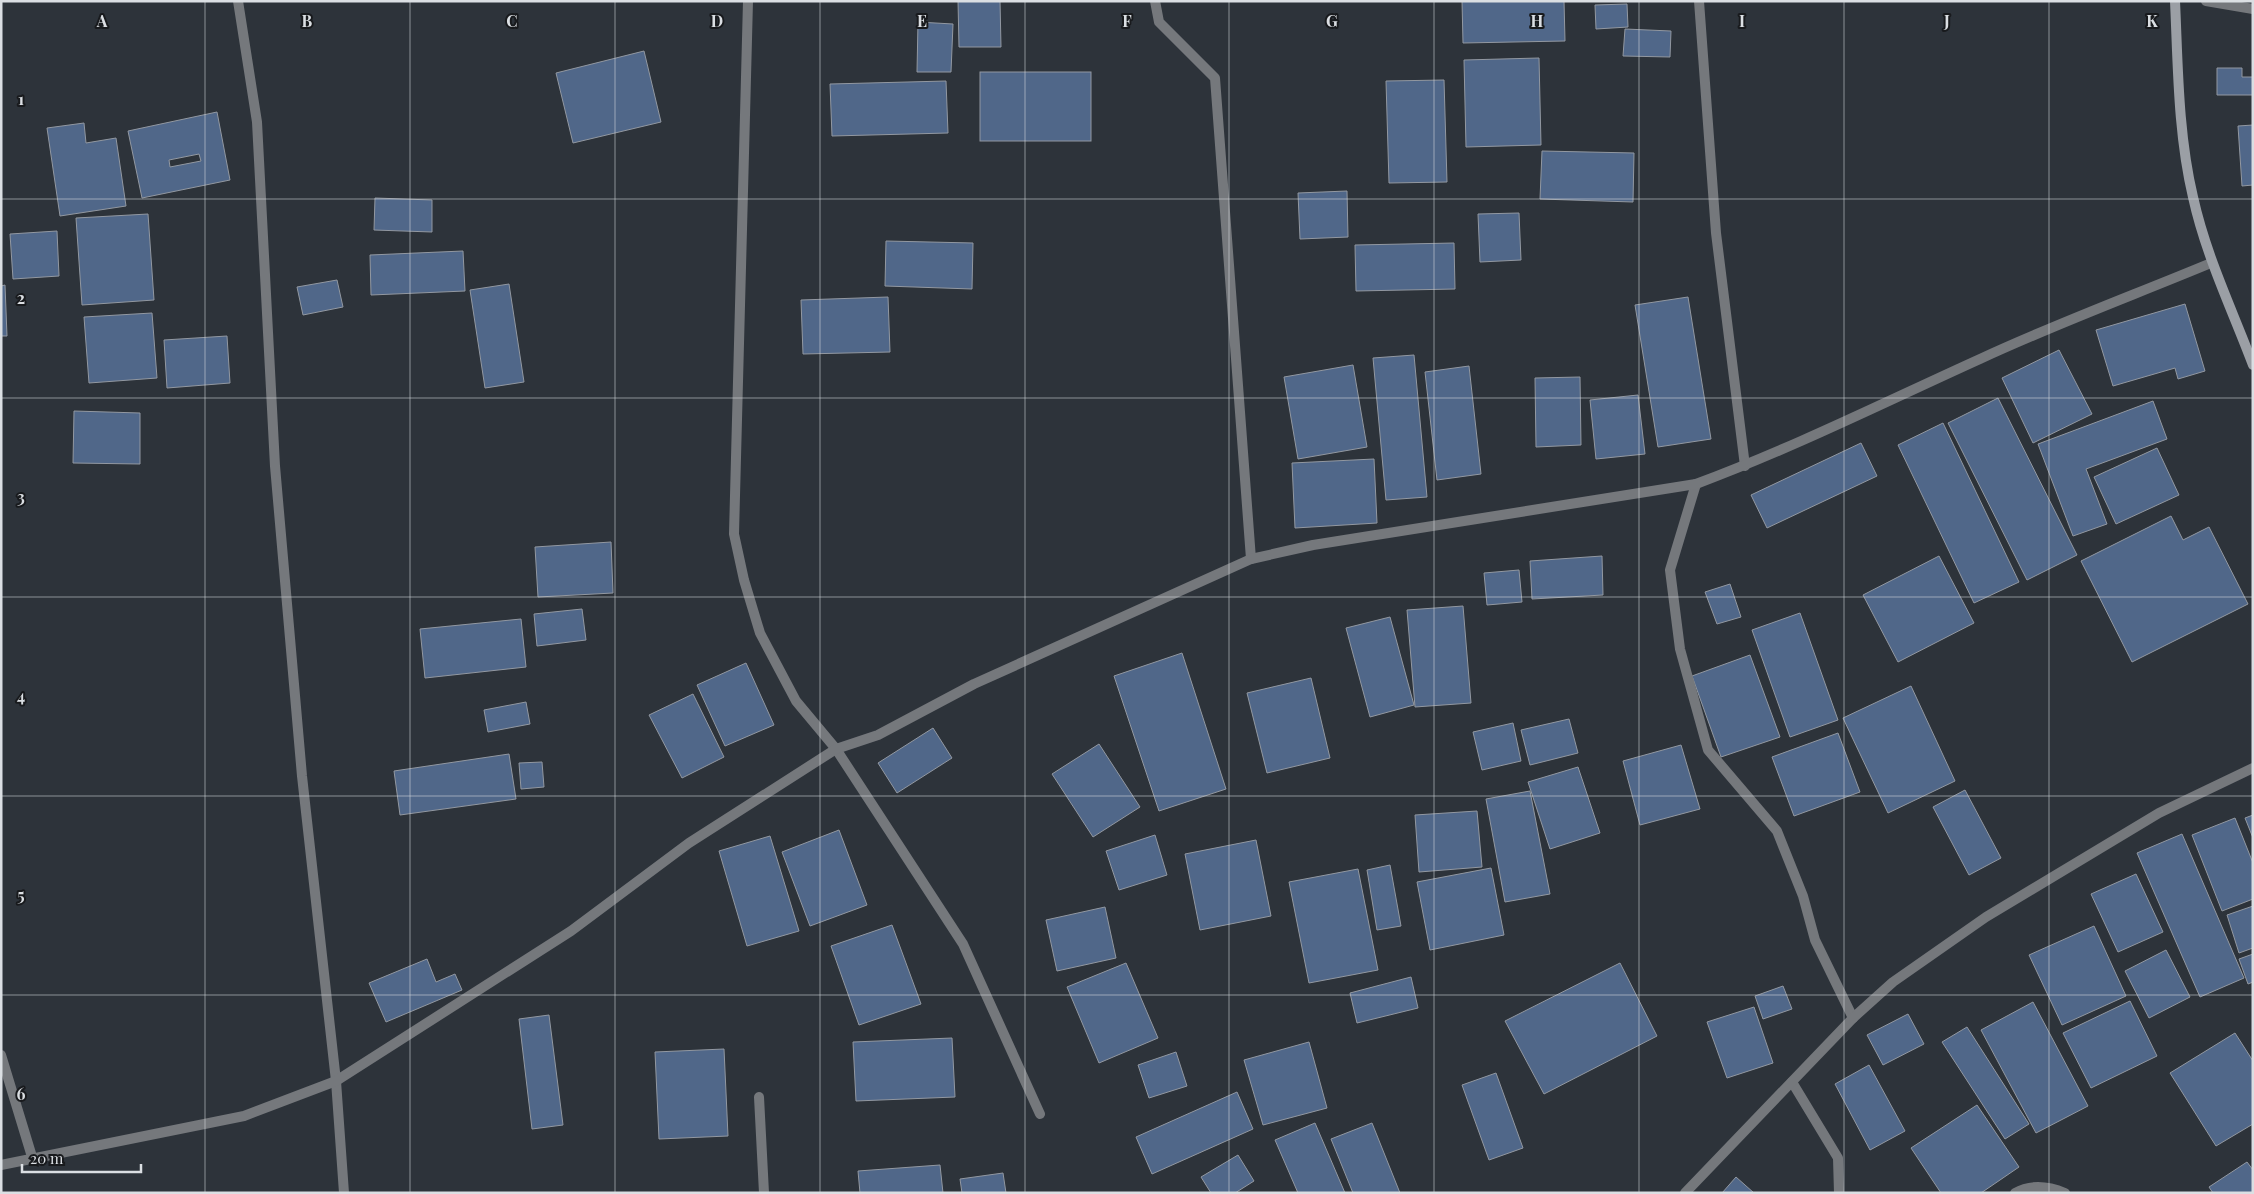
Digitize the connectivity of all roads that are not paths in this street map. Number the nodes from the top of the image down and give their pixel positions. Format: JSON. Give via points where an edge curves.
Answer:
{"nodes":[{"id":1,"x":238,"y":1,"type":"edge"},
{"id":2,"x":748,"y":1,"type":"edge"},
{"id":3,"x":1156,"y":1,"type":"edge"},
{"id":4,"x":1699,"y":1,"type":"edge"},
{"id":5,"x":2175,"y":1,"type":"edge"},
{"id":6,"x":2206,"y":1,"type":"edge"},
{"id":7,"x":2253,"y":9,"type":"edge"},
{"id":8,"x":2211,"y":263,"type":"junction"},
{"id":9,"x":2253,"y":365,"type":"edge"},
{"id":10,"x":1745,"y":466,"type":"junction"},
{"id":11,"x":1696,"y":484,"type":"junction"},
{"id":12,"x":1252,"y":559,"type":"junction"},
{"id":13,"x":836,"y":749,"type":"junction"},
{"id":14,"x":2253,"y":768,"type":"edge"},
{"id":15,"x":1853,"y":1018,"type":"junction"},
{"id":16,"x":1,"y":1055,"type":"edge"},
{"id":17,"x":336,"y":1081,"type":"junction"},
{"id":18,"x":1792,"y":1082,"type":"junction"},
{"id":19,"x":759,"y":1097,"type":"dead end"},
{"id":20,"x":1040,"y":1114,"type":"dead end"},
{"id":21,"x":33,"y":1160,"type":"junction"},
{"id":22,"x":1,"y":1165,"type":"edge"},
{"id":23,"x":344,"y":1193,"type":"edge"},
{"id":24,"x":764,"y":1193,"type":"edge"},
{"id":25,"x":1685,"y":1193,"type":"edge"},
{"id":26,"x":1839,"y":1193,"type":"edge"},
{"id":27,"x":2015,"y":1193,"type":"edge"},
{"id":28,"x":2065,"y":1193,"type":"edge"}],
"edges":[{"from":1,"to":17,"type":"street","via":[[257,122],[276,476],[302,776]]},
{"from":2,"to":13,"type":"street","via":[[734,534],[760,633],[796,701]]},
{"from":3,"to":12,"type":"street","via":[[1159,22],[1215,78]]},
{"from":4,"to":10,"type":"street","via":[[1716,233]]},
{"from":5,"to":8,"type":"street","via":[[2180,111],[2192,197]]},
{"from":6,"to":7,"type":"street"},
{"from":8,"to":9,"type":"street"},
{"from":8,"to":10,"type":"street","via":[[1981,358]]},
{"from":10,"to":11,"type":"street"},
{"from":11,"to":12,"type":"street","via":[[1313,545]]},
{"from":11,"to":15,"type":"street","via":[[1670,570],[1680,649],[1708,750],[1776,831],[1803,896],[1815,940]]},
{"from":12,"to":13,"type":"street","via":[[974,684],[878,735]]},
{"from":13,"to":17,"type":"street","via":[[689,843],[571,930]]},
{"from":13,"to":20,"type":"street","via":[[963,944]]},
{"from":14,"to":15,"type":"street","via":[[2159,813],[1986,917],[1893,982]]},
{"from":15,"to":18,"type":"street"},
{"from":16,"to":21,"type":"street"},
{"from":17,"to":21,"type":"street","via":[[244,1116]]},
{"from":17,"to":23,"type":"street"},
{"from":18,"to":25,"type":"street"},
{"from":18,"to":26,"type":"street","via":[[1838,1158]]},
{"from":19,"to":24,"type":"street"},
{"from":21,"to":22,"type":"street"},
{"from":27,"to":28,"type":"street","via":[[2025,1187],[2050,1187]]}]}
